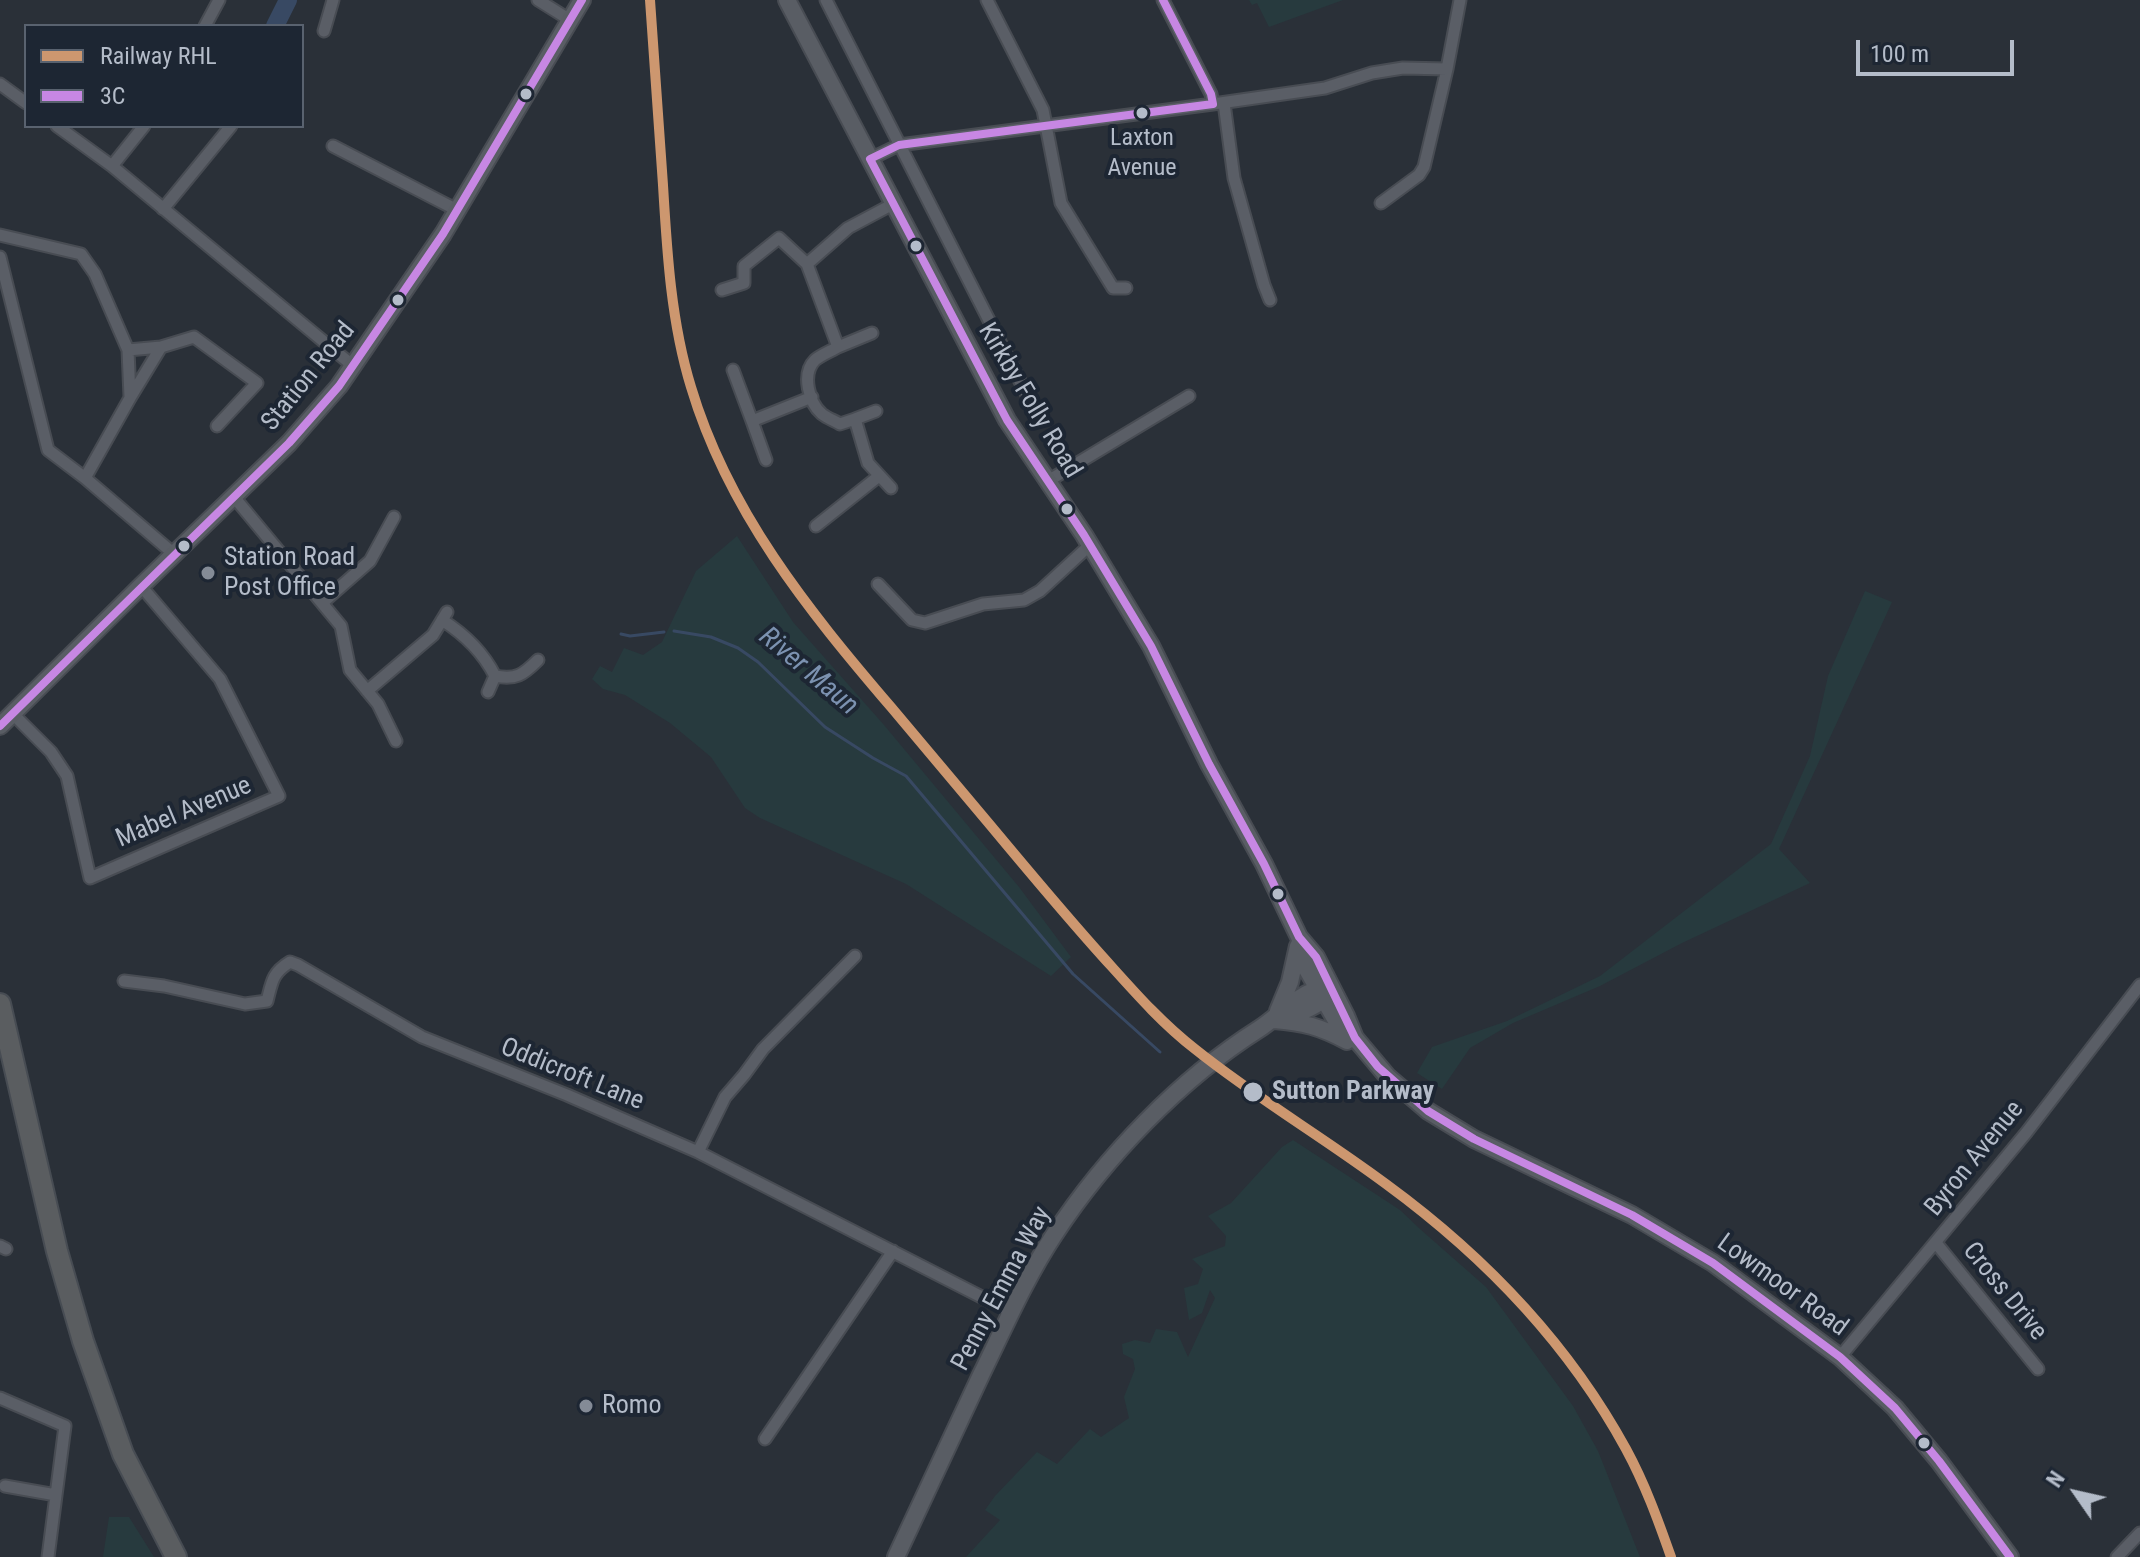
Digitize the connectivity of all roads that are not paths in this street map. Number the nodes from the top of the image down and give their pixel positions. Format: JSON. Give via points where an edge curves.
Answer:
{"nodes":[{"id":1,"x":219,"y":0,"type":"edge"},
{"id":2,"x":333,"y":0,"type":"edge"},
{"id":3,"x":538,"y":0,"type":"edge"},
{"id":4,"x":582,"y":0,"type":"edge"},
{"id":5,"x":787,"y":0,"type":"edge"},
{"id":6,"x":826,"y":0,"type":"edge"},
{"id":7,"x":987,"y":0,"type":"edge"},
{"id":8,"x":1163,"y":0,"type":"edge"},
{"id":9,"x":1460,"y":0,"type":"edge"},
{"id":10,"x":570,"y":20,"type":"junction"},
{"id":11,"x":206,"y":24,"type":"edge"},
{"id":12,"x":324,"y":31,"type":"dead end"},
{"id":13,"x":1447,"y":69,"type":"junction"},
{"id":14,"x":0,"y":84,"type":"edge"},
{"id":15,"x":24,"y":102,"type":"edge"},
{"id":16,"x":1218,"y":104,"type":"junction"},
{"id":17,"x":1047,"y":125,"type":"junction"},
{"id":18,"x":60,"y":128,"type":"edge"},
{"id":19,"x":142,"y":128,"type":"edge"},
{"id":20,"x":229,"y":128,"type":"edge"},
{"id":21,"x":899,"y":145,"type":"junction"},
{"id":22,"x":333,"y":146,"type":"dead end"},
{"id":23,"x":870,"y":159,"type":"junction"},
{"id":24,"x":112,"y":166,"type":"junction"},
{"id":25,"x":1381,"y":203,"type":"dead end"},
{"id":26,"x":893,"y":204,"type":"junction"},
{"id":27,"x":163,"y":209,"type":"junction"},
{"id":28,"x":457,"y":210,"type":"junction"},
{"id":29,"x":0,"y":235,"type":"edge"},
{"id":30,"x":0,"y":257,"type":"edge"},
{"id":31,"x":807,"y":264,"type":"junction"},
{"id":32,"x":1126,"y":288,"type":"dead end"},
{"id":33,"x":722,"y":290,"type":"dead end"},
{"id":34,"x":1270,"y":300,"type":"dead end"},
{"id":35,"x":872,"y":333,"type":"dead end"},
{"id":36,"x":161,"y":347,"type":"junction"},
{"id":37,"x":838,"y":347,"type":"junction"},
{"id":38,"x":128,"y":350,"type":"junction"},
{"id":39,"x":352,"y":365,"type":"junction"},
{"id":40,"x":733,"y":370,"type":"dead end"},
{"id":41,"x":1027,"y":395,"type":"dead end"},
{"id":42,"x":1189,"y":396,"type":"dead end"},
{"id":43,"x":812,"y":397,"type":"junction"},
{"id":44,"x":130,"y":398,"type":"junction"},
{"id":45,"x":876,"y":411,"type":"dead end"},
{"id":46,"x":855,"y":419,"type":"junction"},
{"id":47,"x":752,"y":421,"type":"junction"},
{"id":48,"x":217,"y":426,"type":"dead end"},
{"id":49,"x":766,"y":460,"type":"dead end"},
{"id":50,"x":879,"y":476,"type":"junction"},
{"id":51,"x":85,"y":478,"type":"junction"},
{"id":52,"x":1048,"y":481,"type":"junction"},
{"id":53,"x":891,"y":488,"type":"dead end"},
{"id":54,"x":234,"y":497,"type":"junction"},
{"id":55,"x":394,"y":517,"type":"dead end"},
{"id":56,"x":816,"y":526,"type":"dead end"},
{"id":57,"x":1090,"y":545,"type":"junction"},
{"id":58,"x":174,"y":554,"type":"junction"},
{"id":59,"x":878,"y":584,"type":"dead end"},
{"id":60,"x":141,"y":586,"type":"junction"},
{"id":61,"x":322,"y":603,"type":"junction"},
{"id":62,"x":538,"y":660,"type":"dead end"},
{"id":63,"x":495,"y":676,"type":"junction"},
{"id":64,"x":367,"y":691,"type":"junction"},
{"id":65,"x":488,"y":692,"type":"dead end"},
{"id":66,"x":13,"y":714,"type":"junction"},
{"id":67,"x":0,"y":726,"type":"edge"},
{"id":68,"x":396,"y":741,"type":"dead end"},
{"id":69,"x":1299,"y":937,"type":"junction"},
{"id":70,"x":855,"y":956,"type":"dead end"},
{"id":71,"x":124,"y":981,"type":"dead end"},
{"id":72,"x":2140,"y":985,"type":"edge"},
{"id":73,"x":1324,"y":993,"type":"junction"},
{"id":74,"x":0,"y":1004,"type":"edge"},
{"id":75,"x":1274,"y":1020,"type":"junction"},
{"id":76,"x":1366,"y":1052,"type":"junction"},
{"id":77,"x":698,"y":1152,"type":"junction"},
{"id":78,"x":1936,"y":1243,"type":"junction"},
{"id":79,"x":893,"y":1251,"type":"junction"},
{"id":80,"x":1011,"y":1312,"type":"junction"},
{"id":81,"x":1840,"y":1357,"type":"junction"},
{"id":82,"x":2038,"y":1369,"type":"dead end"},
{"id":83,"x":0,"y":1398,"type":"edge"},
{"id":84,"x":765,"y":1439,"type":"dead end"},
{"id":85,"x":5,"y":1486,"type":"dead end"},
{"id":86,"x":56,"y":1495,"type":"junction"},
{"id":87,"x":2140,"y":1533,"type":"edge"},
{"id":88,"x":48,"y":1557,"type":"edge"},
{"id":89,"x":176,"y":1557,"type":"edge"},
{"id":90,"x":896,"y":1557,"type":"edge"},
{"id":91,"x":2010,"y":1557,"type":"edge"},
{"id":92,"x":2117,"y":1557,"type":"edge"}],
"edges":[{"from":1,"to":11,"type":"street"},
{"from":2,"to":12,"type":"street"},
{"from":3,"to":10,"type":"street"},
{"from":4,"to":10,"type":"main road","name":"Station Road"},
{"from":5,"to":23,"type":"main road","name":"Kirkby Folly Road"},
{"from":6,"to":21,"type":"street","name":"Kirkby Folly Road"},
{"from":7,"to":17,"type":"street"},
{"from":8,"to":16,"type":"street"},
{"from":9,"to":13,"type":"street"},
{"from":10,"to":28,"type":"main road","name":"Station Road"},
{"from":13,"to":16,"type":"street","via":[[1403,68],[1325,88]]},
{"from":13,"to":25,"type":"street","via":[[1424,167]]},
{"from":14,"to":15,"type":"street"},
{"from":16,"to":17,"type":"street"},
{"from":16,"to":34,"type":"street"},
{"from":17,"to":21,"type":"street"},
{"from":17,"to":32,"type":"street","via":[[1061,203],[1113,288]]},
{"from":18,"to":24,"type":"street"},
{"from":19,"to":24,"type":"street"},
{"from":20,"to":27,"type":"street"},
{"from":21,"to":23,"type":"street"},
{"from":21,"to":41,"type":"street","name":"Kirkby Folly Road"},
{"from":22,"to":28,"type":"street"},
{"from":23,"to":26,"type":"main road","name":"Kirkby Folly Road"},
{"from":24,"to":27,"type":"street"},
{"from":26,"to":31,"type":"street","via":[[848,228]]},
{"from":26,"to":52,"type":"main road","name":"Kirkby Folly Road","via":[[1007,420]]},
{"from":27,"to":39,"type":"street"},
{"from":28,"to":39,"type":"main road","name":"Station Road"},
{"from":29,"to":38,"type":"street","via":[[81,254]]},
{"from":30,"to":51,"type":"street","via":[[48,450]]},
{"from":31,"to":33,"type":"street","via":[[779,238],[744,266],[744,283]]},
{"from":31,"to":37,"type":"street"},
{"from":35,"to":37,"type":"street"},
{"from":36,"to":38,"type":"street"},
{"from":36,"to":44,"type":"street"},
{"from":36,"to":48,"type":"street","via":[[194,337],[257,383]]},
{"from":37,"to":43,"type":"street","via":[[810,367]]},
{"from":38,"to":44,"type":"street"},
{"from":39,"to":54,"type":"main road","name":"Station Road","via":[[289,443]]},
{"from":40,"to":47,"type":"street"},
{"from":42,"to":52,"type":"street"},
{"from":43,"to":46,"type":"street","via":[[822,414],[840,424]]},
{"from":43,"to":47,"type":"street"},
{"from":44,"to":51,"type":"street"},
{"from":45,"to":46,"type":"street"},
{"from":46,"to":50,"type":"street","via":[[868,463]]},
{"from":47,"to":49,"type":"street"},
{"from":50,"to":53,"type":"street"},
{"from":50,"to":56,"type":"street"},
{"from":51,"to":58,"type":"street"},
{"from":52,"to":57,"type":"main road","name":"Kirkby Folly Road"},
{"from":54,"to":58,"type":"main road","name":"Station Road"},
{"from":54,"to":61,"type":"street"},
{"from":55,"to":61,"type":"street","via":[[370,561]]},
{"from":57,"to":59,"type":"street","via":[[1024,600],[983,604],[925,623],[912,620]]},
{"from":57,"to":69,"type":"main road","name":"Kirkby Folly Road","via":[[1151,646]]},
{"from":58,"to":60,"type":"main road","name":"Station Road"},
{"from":60,"to":66,"type":"main road","name":"Station Road"},
{"from":60,"to":66,"type":"street","name":"Mabel Avenue","via":[[220,679],[279,796],[90,878],[67,776]]},
{"from":61,"to":64,"type":"street","via":[[341,626],[350,670]]},
{"from":62,"to":63,"type":"street","via":[[525,673]]},
{"from":63,"to":64,"type":"street","via":[[445,616],[433,635]]},
{"from":63,"to":65,"type":"street"},
{"from":64,"to":68,"type":"street"},
{"from":66,"to":67,"type":"main road","name":"Station Road"},
{"from":69,"to":73,"type":"main road","name":"Lowmoor Road","via":[[1305,966]]},
{"from":69,"to":75,"type":"main road","via":[[1290,982]]},
{"from":70,"to":77,"type":"street","via":[[763,1049],[725,1097]]},
{"from":71,"to":77,"type":"street","name":"Oddicroft Lane","via":[[245,1004],[267,1001],[274,975],[290,962],[422,1037]]},
{"from":72,"to":78,"type":"street","name":"Byron Avenue"},
{"from":73,"to":75,"type":"main road","name":"Penny Emma Way","via":[[1293,1001]]},
{"from":73,"to":76,"type":"main road","name":"Lowmoor Road","via":[[1338,1024]]},
{"from":74,"to":89,"type":"highway","via":[[83,1341],[123,1454]]},
{"from":75,"to":76,"type":"main road","via":[[1318,1027]]},
{"from":75,"to":80,"type":"main road","name":"Penny Emma Way","via":[[1189,1082],[1127,1143],[1052,1237]]},
{"from":76,"to":81,"type":"main road","name":"Lowmoor Road","via":[[1428,1111],[1510,1158],[1632,1215],[1713,1263]]},
{"from":77,"to":79,"type":"street","name":"Oddicroft Lane"},
{"from":78,"to":81,"type":"street","name":"Byron Avenue"},
{"from":78,"to":82,"type":"street","name":"Cross Drive"},
{"from":79,"to":80,"type":"street","name":"Oddicroft Lane"},
{"from":79,"to":84,"type":"street"},
{"from":80,"to":90,"type":"main road","name":"Penny Emma Way"},
{"from":81,"to":91,"type":"main road","name":"Lowmoor Road","via":[[1895,1408]]},
{"from":83,"to":86,"type":"street","via":[[65,1426]]},
{"from":85,"to":86,"type":"street"},
{"from":86,"to":88,"type":"street"},
{"from":87,"to":92,"type":"street"}]}
